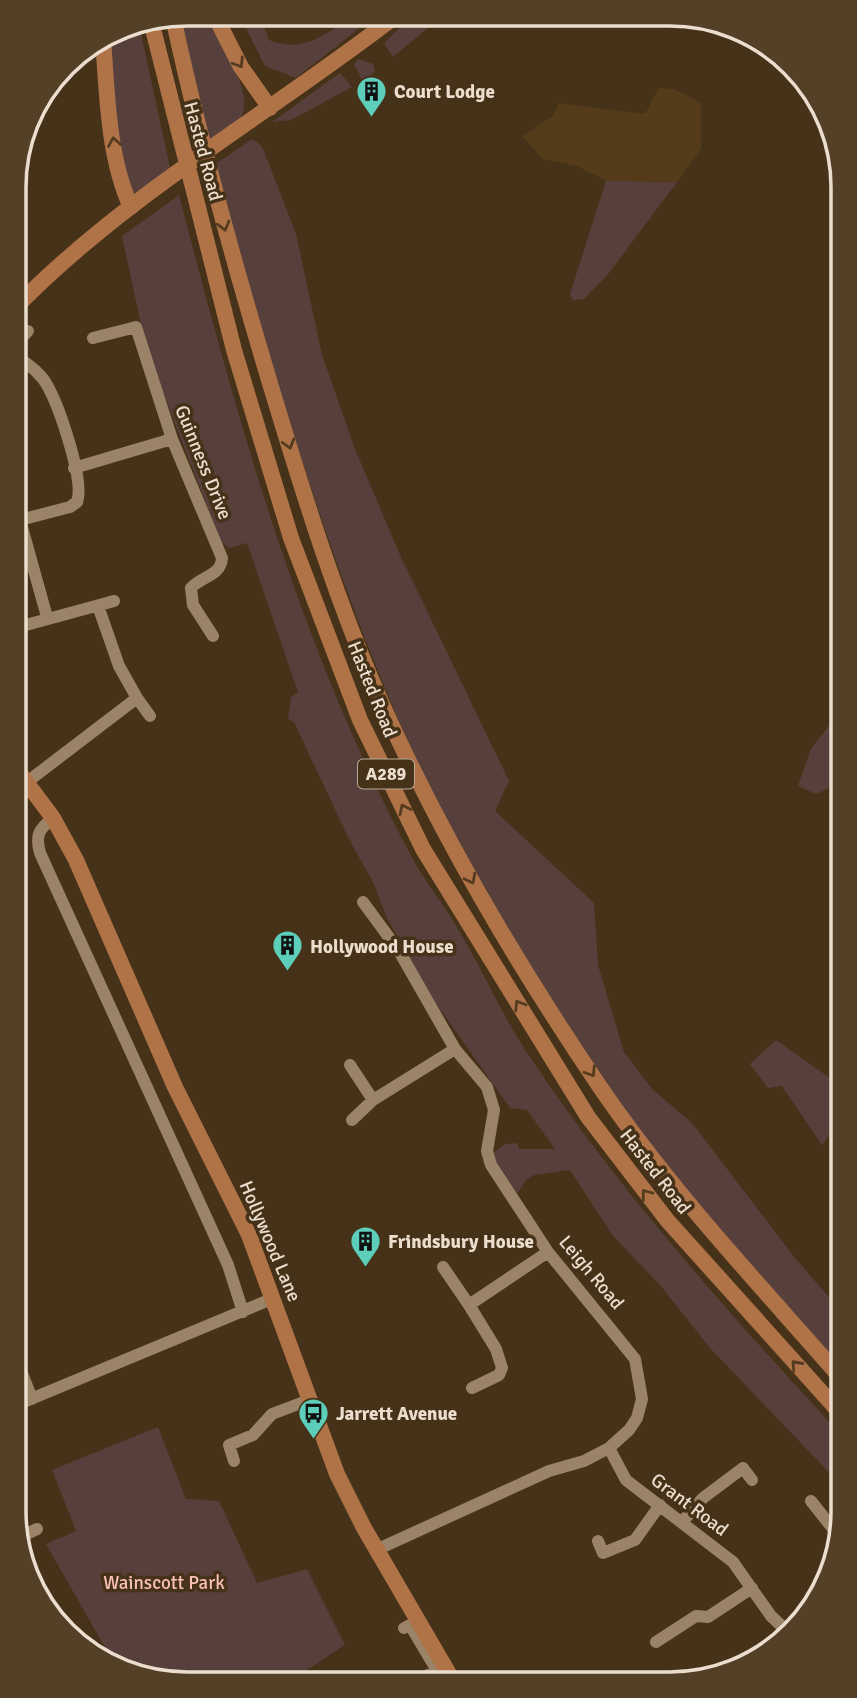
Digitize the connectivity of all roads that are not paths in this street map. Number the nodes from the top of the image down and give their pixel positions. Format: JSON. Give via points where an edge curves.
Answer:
{"nodes":[{"id":1,"x":175,"y":27,"type":"edge"},
{"id":2,"x":221,"y":27,"type":"edge"},
{"id":3,"x":381,"y":27,"type":"edge"},
{"id":4,"x":153,"y":30,"type":"edge"},
{"id":5,"x":104,"y":50,"type":"edge"},
{"id":6,"x":270,"y":108,"type":"junction"},
{"id":7,"x":131,"y":207,"type":"junction"},
{"id":8,"x":26,"y":296,"type":"edge"},
{"id":9,"x":93,"y":338,"type":"dead end"},
{"id":10,"x":26,"y":364,"type":"edge"},
{"id":11,"x":172,"y":439,"type":"junction"},
{"id":12,"x":74,"y":468,"type":"junction"},
{"id":13,"x":26,"y":518,"type":"edge"},
{"id":14,"x":26,"y":542,"type":"edge"},
{"id":15,"x":114,"y":601,"type":"dead end"},
{"id":16,"x":98,"y":606,"type":"junction"},
{"id":17,"x":47,"y":617,"type":"junction"},
{"id":18,"x":26,"y":624,"type":"edge"},
{"id":19,"x":213,"y":636,"type":"dead end"},
{"id":20,"x":137,"y":698,"type":"junction"},
{"id":21,"x":150,"y":716,"type":"dead end"},
{"id":22,"x":27,"y":782,"type":"joint"},
{"id":23,"x":53,"y":818,"type":"junction"},
{"id":24,"x":363,"y":902,"type":"dead end"},
{"id":25,"x":455,"y":1049,"type":"junction"},
{"id":26,"x":350,"y":1065,"type":"dead end"},
{"id":27,"x":373,"y":1100,"type":"junction"},
{"id":28,"x":352,"y":1120,"type":"dead end"},
{"id":29,"x":548,"y":1252,"type":"junction"},
{"id":30,"x":443,"y":1268,"type":"dead end"},
{"id":31,"x":274,"y":1298,"type":"junction"},
{"id":32,"x":469,"y":1305,"type":"junction"},
{"id":33,"x":243,"y":1312,"type":"junction"},
{"id":34,"x":830,"y":1365,"type":"edge"},
{"id":35,"x":26,"y":1384,"type":"edge"},
{"id":36,"x":472,"y":1388,"type":"dead end"},
{"id":37,"x":32,"y":1399,"type":"junction"},
{"id":38,"x":309,"y":1400,"type":"junction"},
{"id":39,"x":26,"y":1401,"type":"edge"},
{"id":40,"x":830,"y":1402,"type":"edge"},
{"id":41,"x":609,"y":1448,"type":"junction"},
{"id":42,"x":234,"y":1461,"type":"dead end"},
{"id":43,"x":752,"y":1480,"type":"dead end"},
{"id":44,"x":811,"y":1502,"type":"dead end"},
{"id":45,"x":660,"y":1505,"type":"junction"},
{"id":46,"x":683,"y":1521,"type":"junction"},
{"id":47,"x":830,"y":1525,"type":"edge"},
{"id":48,"x":37,"y":1529,"type":"dead end"},
{"id":49,"x":28,"y":1533,"type":"edge"},
{"id":50,"x":376,"y":1550,"type":"junction"},
{"id":51,"x":598,"y":1551,"type":"dead end"},
{"id":52,"x":752,"y":1588,"type":"junction"},
{"id":53,"x":782,"y":1626,"type":"edge"},
{"id":54,"x":404,"y":1628,"type":"dead end"},
{"id":55,"x":656,"y":1642,"type":"dead end"},
{"id":56,"x":443,"y":1672,"type":"edge"},
{"id":57,"x":443,"y":1672,"type":"edge"}],
"edges":[{"from":1,"to":34,"type":"main road","name":"Hasted Road","number":"A289","one_way":true,"via":[[225,229],[314,529],[382,704],[478,894],[601,1088],[690,1203]]},
{"from":2,"to":6,"type":"main road","one_way":true},
{"from":3,"to":6,"type":"main road"},
{"from":40,"to":4,"type":"main road","name":"Hasted Road","number":"A289","one_way":true,"via":[[667,1220],[588,1117],[423,849],[360,720],[291,538],[234,350]]},
{"from":7,"to":5,"type":"main road","one_way":true,"via":[[117,161]]},
{"from":6,"to":7,"type":"main road"},
{"from":7,"to":8,"type":"main road"},
{"from":9,"to":11,"type":"street","name":"Guinness Drive","via":[[136,327]]},
{"from":10,"to":12,"type":"street","via":[[47,384]]},
{"from":11,"to":12,"type":"street"},
{"from":11,"to":19,"type":"street","name":"Guinness Drive","via":[[222,558],[216,573],[191,588],[193,605]]},
{"from":12,"to":13,"type":"street","via":[[77,502]]},
{"from":14,"to":17,"type":"street"},
{"from":15,"to":16,"type":"street"},
{"from":16,"to":17,"type":"street"},
{"from":16,"to":20,"type":"street","via":[[119,666]]},
{"from":17,"to":18,"type":"street"},
{"from":20,"to":21,"type":"street"},
{"from":20,"to":22,"type":"street"},
{"from":22,"to":23,"type":"main road","name":"Hollywood Lane"},
{"from":23,"to":31,"type":"main road","name":"Hollywood Lane","via":[[175,1087],[249,1235]]},
{"from":23,"to":33,"type":"street","via":[[36,839],[40,853],[228,1265]]},
{"from":24,"to":25,"type":"street","name":"Leigh Road","via":[[399,951]]},
{"from":25,"to":27,"type":"street"},
{"from":25,"to":29,"type":"street","name":"Leigh Road","via":[[492,1098],[487,1151],[491,1165]]},
{"from":26,"to":27,"type":"street"},
{"from":27,"to":28,"type":"street"},
{"from":29,"to":32,"type":"street"},
{"from":29,"to":41,"type":"street","name":"Leigh Road","via":[[635,1359],[642,1390],[637,1418]]},
{"from":30,"to":32,"type":"street"},
{"from":31,"to":33,"type":"street"},
{"from":31,"to":38,"type":"main road","name":"Hollywood Lane"},
{"from":32,"to":36,"type":"street","via":[[496,1349],[502,1368],[499,1375]]},
{"from":33,"to":37,"type":"street"},
{"from":35,"to":37,"type":"street"},
{"from":37,"to":39,"type":"street"},
{"from":38,"to":42,"type":"street","via":[[272,1414],[253,1435],[229,1445]]},
{"from":38,"to":50,"type":"main road","name":"Hollywood Lane","via":[[337,1474]]},
{"from":41,"to":45,"type":"street","name":"Grant Road","via":[[626,1480]]},
{"from":41,"to":50,"type":"street","name":"Leigh Road"},
{"from":43,"to":46,"type":"street","via":[[740,1463]]},
{"from":44,"to":47,"type":"street"},
{"from":45,"to":46,"type":"street","name":"Grant Road"},
{"from":45,"to":51,"type":"street","via":[[635,1539]]},
{"from":46,"to":52,"type":"street","name":"Grant Road","via":[[733,1562]]},
{"from":48,"to":49,"type":"street"},
{"from":50,"to":56,"type":"main road","name":"Hollywood Lane"},
{"from":52,"to":53,"type":"street","name":"Grant Road"},
{"from":52,"to":55,"type":"street","via":[[708,1617],[696,1616]]},
{"from":54,"to":57,"type":"street","via":[[410,1625]]}]}
